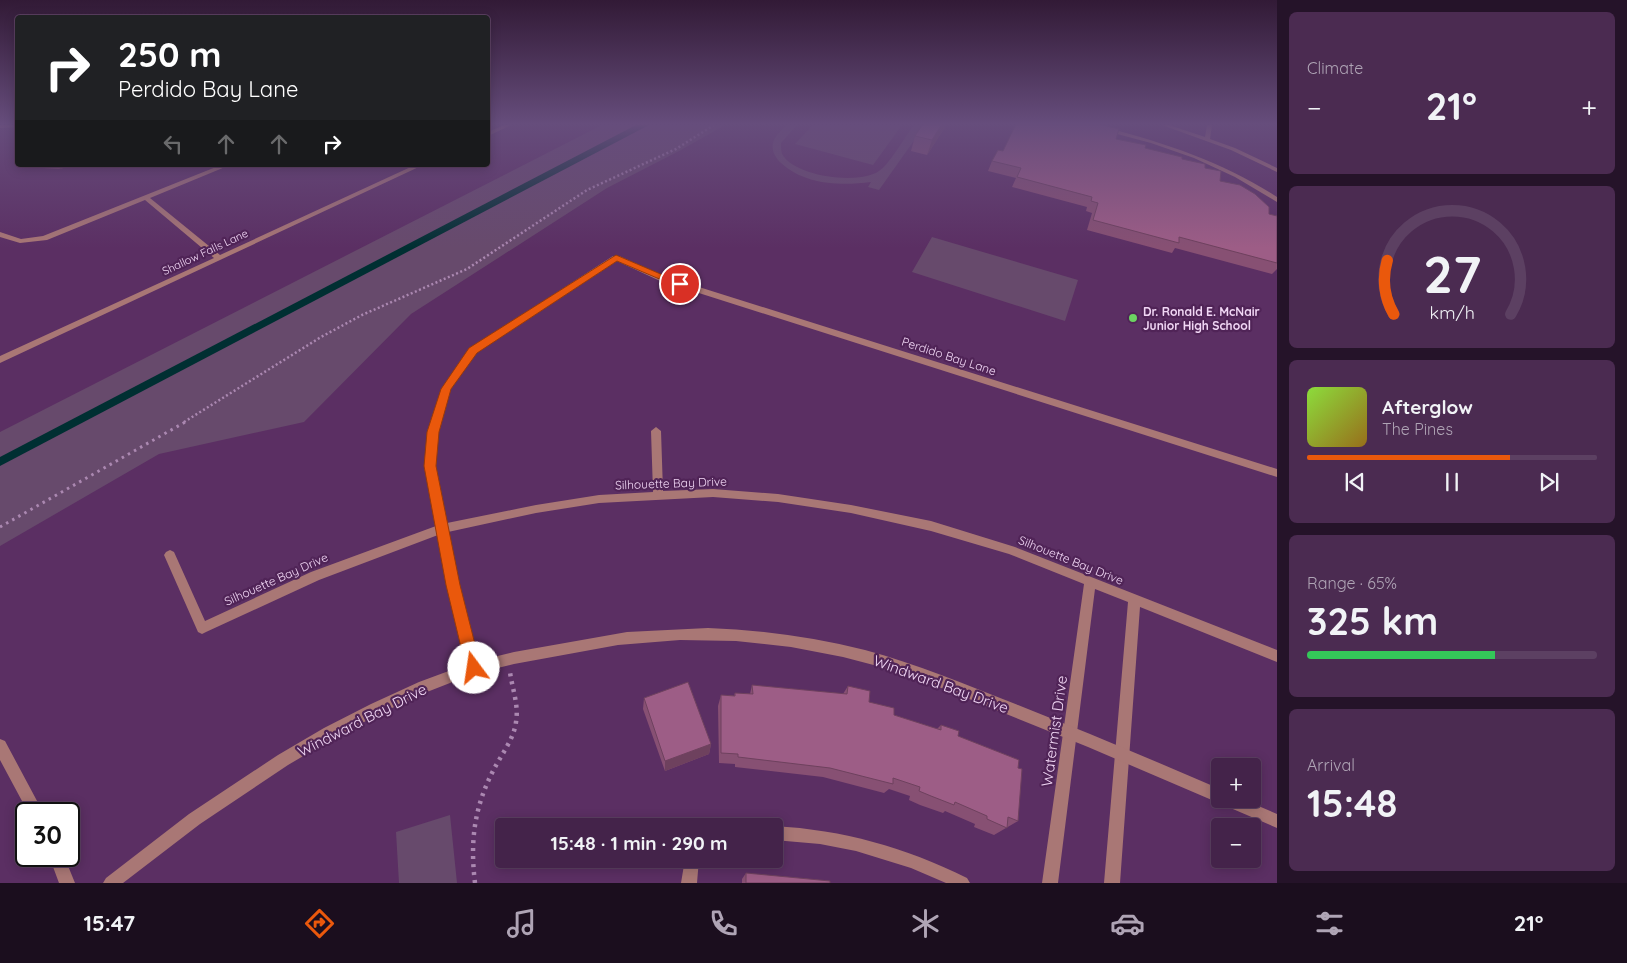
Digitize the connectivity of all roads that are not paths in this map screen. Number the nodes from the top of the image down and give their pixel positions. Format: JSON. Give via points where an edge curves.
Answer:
{"nodes":[{"id":1,"x":1217,"y":166,"type":"edge"},
{"id":2,"x":222,"y":167,"type":"edge"},
{"id":3,"x":416,"y":167,"type":"edge"},
{"id":4,"x":146,"y":198,"type":"junction"},
{"id":5,"x":1277,"y":200,"type":"edge"},
{"id":6,"x":0,"y":234,"type":"edge"},
{"id":7,"x":219,"y":258,"type":"junction"},
{"id":8,"x":0,"y":360,"type":"edge"},
{"id":9,"x":656,"y":430,"type":"dead end"},
{"id":10,"x":1277,"y":474,"type":"edge"},
{"id":11,"x":658,"y":496,"type":"junction"},
{"id":12,"x":441,"y":529,"type":"junction"},
{"id":13,"x":170,"y":555,"type":"dead end"},
{"id":14,"x":1090,"y":583,"type":"junction"},
{"id":15,"x":1134,"y":601,"type":"junction"},
{"id":16,"x":1277,"y":656,"type":"edge"},
{"id":17,"x":474,"y":668,"type":"junction"},
{"id":18,"x":1070,"y":732,"type":"junction"},
{"id":19,"x":0,"y":746,"type":"edge"},
{"id":20,"x":1122,"y":753,"type":"junction"},
{"id":21,"x":1211,"y":792,"type":"edge"},
{"id":22,"x":30,"y":802,"type":"edge"},
{"id":23,"x":1247,"y":808,"type":"edge"},
{"id":24,"x":1277,"y":821,"type":"edge"},
{"id":25,"x":783,"y":834,"type":"edge"},
{"id":26,"x":61,"y":867,"type":"edge"},
{"id":27,"x":691,"y":868,"type":"edge"},
{"id":28,"x":68,"y":883,"type":"edge"},
{"id":29,"x":111,"y":883,"type":"edge"},
{"id":30,"x":690,"y":883,"type":"edge"},
{"id":31,"x":962,"y":883,"type":"edge"},
{"id":32,"x":1050,"y":883,"type":"edge"},
{"id":33,"x":1112,"y":883,"type":"edge"}],
"edges":[{"from":1,"to":5,"type":"lane"},
{"from":2,"to":4,"type":"street"},
{"from":3,"to":7,"type":"street","name":"Shallow Falls Lane"},
{"from":4,"to":6,"type":"street","via":[[44,238],[20,241]]},
{"from":4,"to":7,"type":"street"},
{"from":7,"to":8,"type":"street","name":"Shallow Falls Lane"},
{"from":9,"to":11,"type":"street"},
{"from":10,"to":12,"type":"street","name":"Perdido Bay Lane","via":[[671,281],[616,258],[473,351],[446,389],[433,432],[430,466]]},
{"from":11,"to":12,"type":"street","name":"Silhouette Bay Drive","via":[[599,499]]},
{"from":11,"to":14,"type":"street","name":"Silhouette Bay Drive","via":[[713,494],[778,498],[851,509],[930,526],[1002,548]]},
{"from":12,"to":13,"type":"street","name":"Silhouette Bay Drive","via":[[316,576],[202,628]]},
{"from":12,"to":17,"type":"street"},
{"from":14,"to":15,"type":"street","name":"Silhouette Bay Drive"},
{"from":14,"to":18,"type":"street","name":"Watermist Drive"},
{"from":15,"to":16,"type":"street","name":"Silhouette Bay Drive"},
{"from":15,"to":20,"type":"street"},
{"from":17,"to":18,"type":"street","name":"Windward Bay Drive","via":[[627,638],[715,635],[765,638],[840,650],[904,667]]},
{"from":17,"to":29,"type":"street","name":"Windward Bay Drive","via":[[417,690],[309,744],[169,836]]},
{"from":18,"to":20,"type":"street","name":"Windward Bay Drive"},
{"from":18,"to":32,"type":"street","name":"Watermist Drive"},
{"from":19,"to":22,"type":"street"},
{"from":20,"to":21,"type":"street","name":"Windward Bay Drive"},
{"from":20,"to":33,"type":"street"},
{"from":23,"to":24,"type":"street"},
{"from":25,"to":31,"type":"street","via":[[821,837],[882,852],[937,870]]},
{"from":26,"to":28,"type":"street"},
{"from":27,"to":30,"type":"street"}]}
